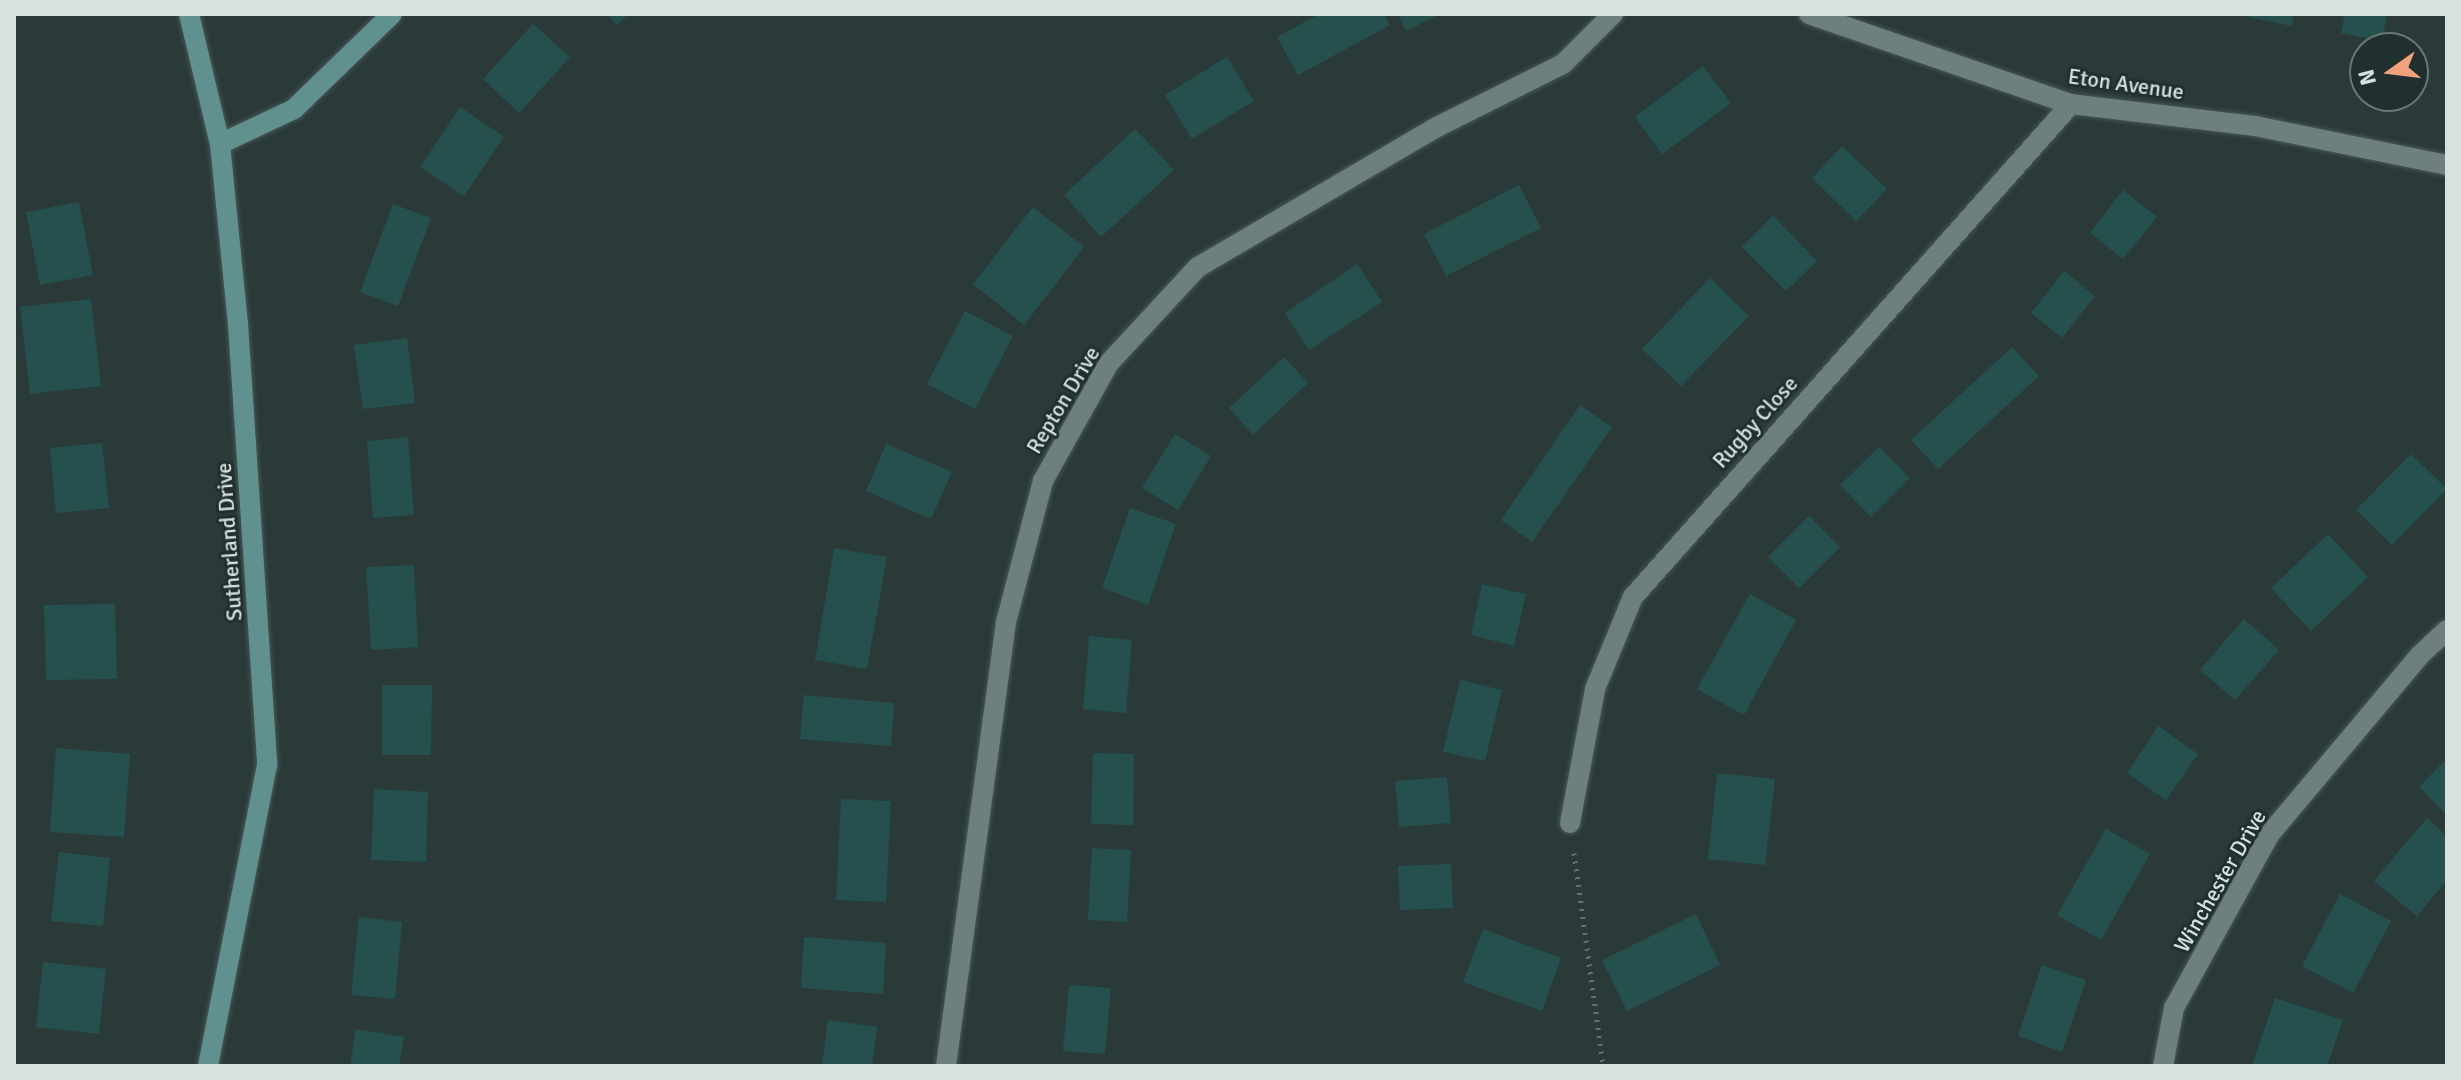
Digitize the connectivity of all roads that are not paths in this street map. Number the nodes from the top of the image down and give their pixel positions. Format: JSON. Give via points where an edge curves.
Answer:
{"nodes":[{"id":1,"x":189,"y":14,"type":"edge"},
{"id":2,"x":392,"y":14,"type":"edge"},
{"id":3,"x":1613,"y":14,"type":"edge"},
{"id":4,"x":1809,"y":14,"type":"edge"},
{"id":5,"x":2071,"y":104,"type":"junction"},
{"id":6,"x":220,"y":144,"type":"junction"},
{"id":7,"x":2447,"y":165,"type":"edge"},
{"id":8,"x":2447,"y":630,"type":"edge"},
{"id":9,"x":1570,"y":823,"type":"road end"},
{"id":10,"x":208,"y":1066,"type":"edge"},
{"id":11,"x":946,"y":1066,"type":"edge"},
{"id":12,"x":2163,"y":1066,"type":"edge"}],
"edges":[{"from":1,"to":6,"type":"street","name":"Sutherland Drive"},
{"from":2,"to":6,"type":"street","via":[[294,109]]},
{"from":3,"to":11,"type":"street","name":"Repton Drive","via":[[1563,64],[1433,129],[1198,267],[1109,363],[1043,481],[1006,622]]},
{"from":4,"to":5,"type":"street","name":"Eton Avenue"},
{"from":5,"to":7,"type":"street","name":"Eton Avenue","via":[[2255,126]]},
{"from":5,"to":9,"type":"street","name":"Rugby Close","via":[[1633,597],[1595,689]]},
{"from":6,"to":10,"type":"street","name":"Sutherland Drive","via":[[238,324],[267,765]]},
{"from":8,"to":12,"type":"street","name":"Winchester Drive","via":[[2419,656],[2269,835],[2174,1008]]}]}
